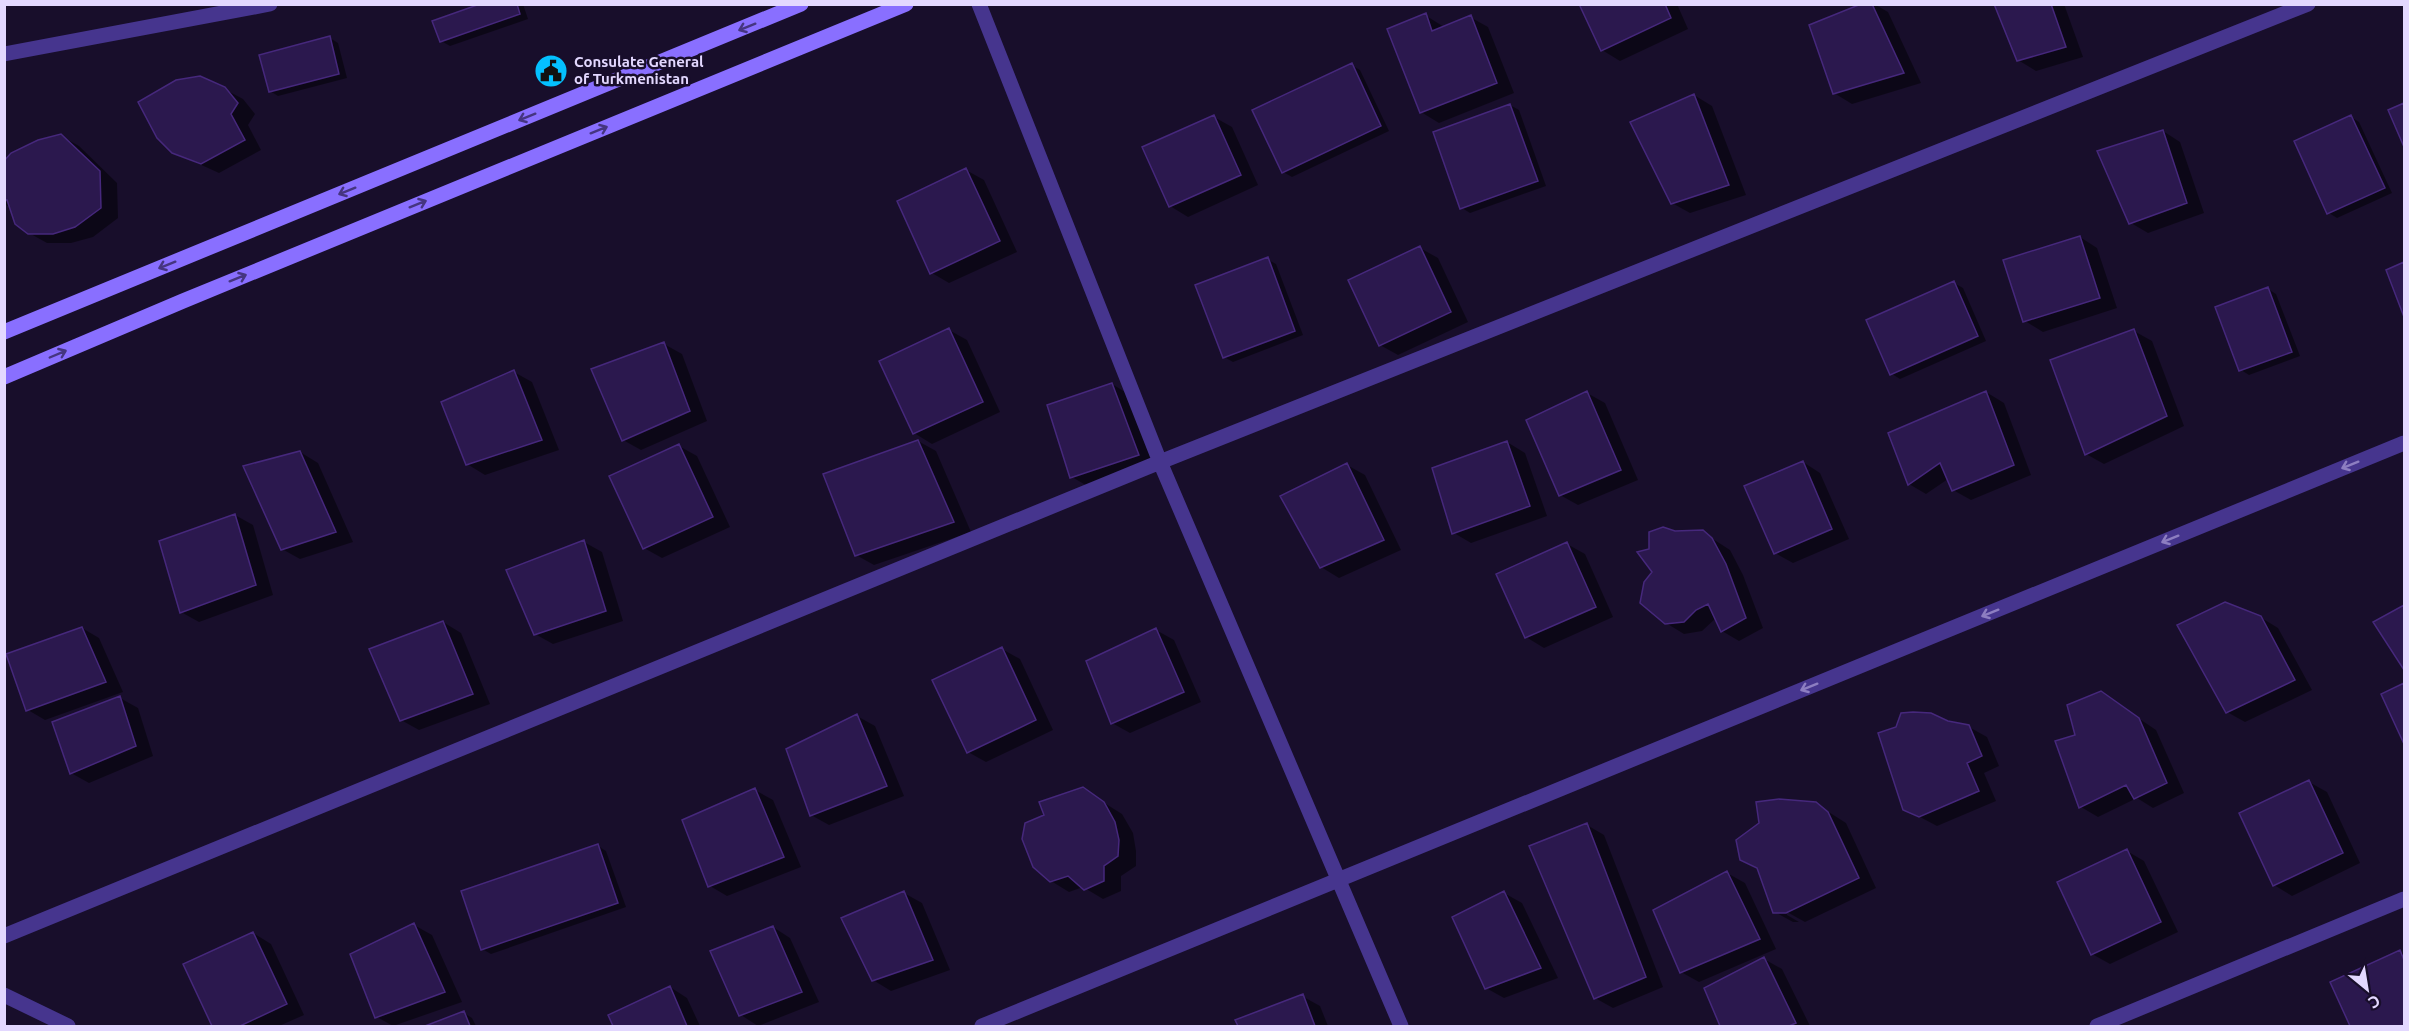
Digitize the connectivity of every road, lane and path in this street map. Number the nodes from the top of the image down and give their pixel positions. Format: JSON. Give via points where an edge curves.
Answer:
{"nodes":[{"id":1,"x":270,"y":4,"type":"edge"},
{"id":2,"x":801,"y":4,"type":"edge"},
{"id":3,"x":906,"y":4,"type":"edge"},
{"id":4,"x":979,"y":4,"type":"edge"},
{"id":5,"x":2308,"y":4,"type":"edge"},
{"id":6,"x":4,"y":54,"type":"edge"},
{"id":7,"x":4,"y":332,"type":"edge"},
{"id":8,"x":4,"y":377,"type":"edge"},
{"id":9,"x":2404,"y":443,"type":"edge"},
{"id":10,"x":1160,"y":462,"type":"junction"},
{"id":11,"x":1341,"y":880,"type":"junction"},
{"id":12,"x":2404,"y":899,"type":"edge"},
{"id":13,"x":4,"y":936,"type":"edge"},
{"id":14,"x":4,"y":995,"type":"edge"},
{"id":15,"x":68,"y":1026,"type":"edge"},
{"id":16,"x":981,"y":1026,"type":"edge"},
{"id":17,"x":1401,"y":1026,"type":"edge"},
{"id":18,"x":2097,"y":1026,"type":"edge"}],
"edges":[{"from":1,"to":6,"type":"street"},
{"from":2,"to":7,"type":"street","one_way":true},
{"from":8,"to":3,"type":"street","one_way":true},
{"from":4,"to":10,"type":"street"},
{"from":5,"to":10,"type":"street"},
{"from":9,"to":11,"type":"street","one_way":true},
{"from":10,"to":11,"type":"street"},
{"from":10,"to":13,"type":"street"},
{"from":11,"to":16,"type":"street"},
{"from":11,"to":17,"type":"street"},
{"from":12,"to":18,"type":"street"},
{"from":14,"to":15,"type":"street"}]}
